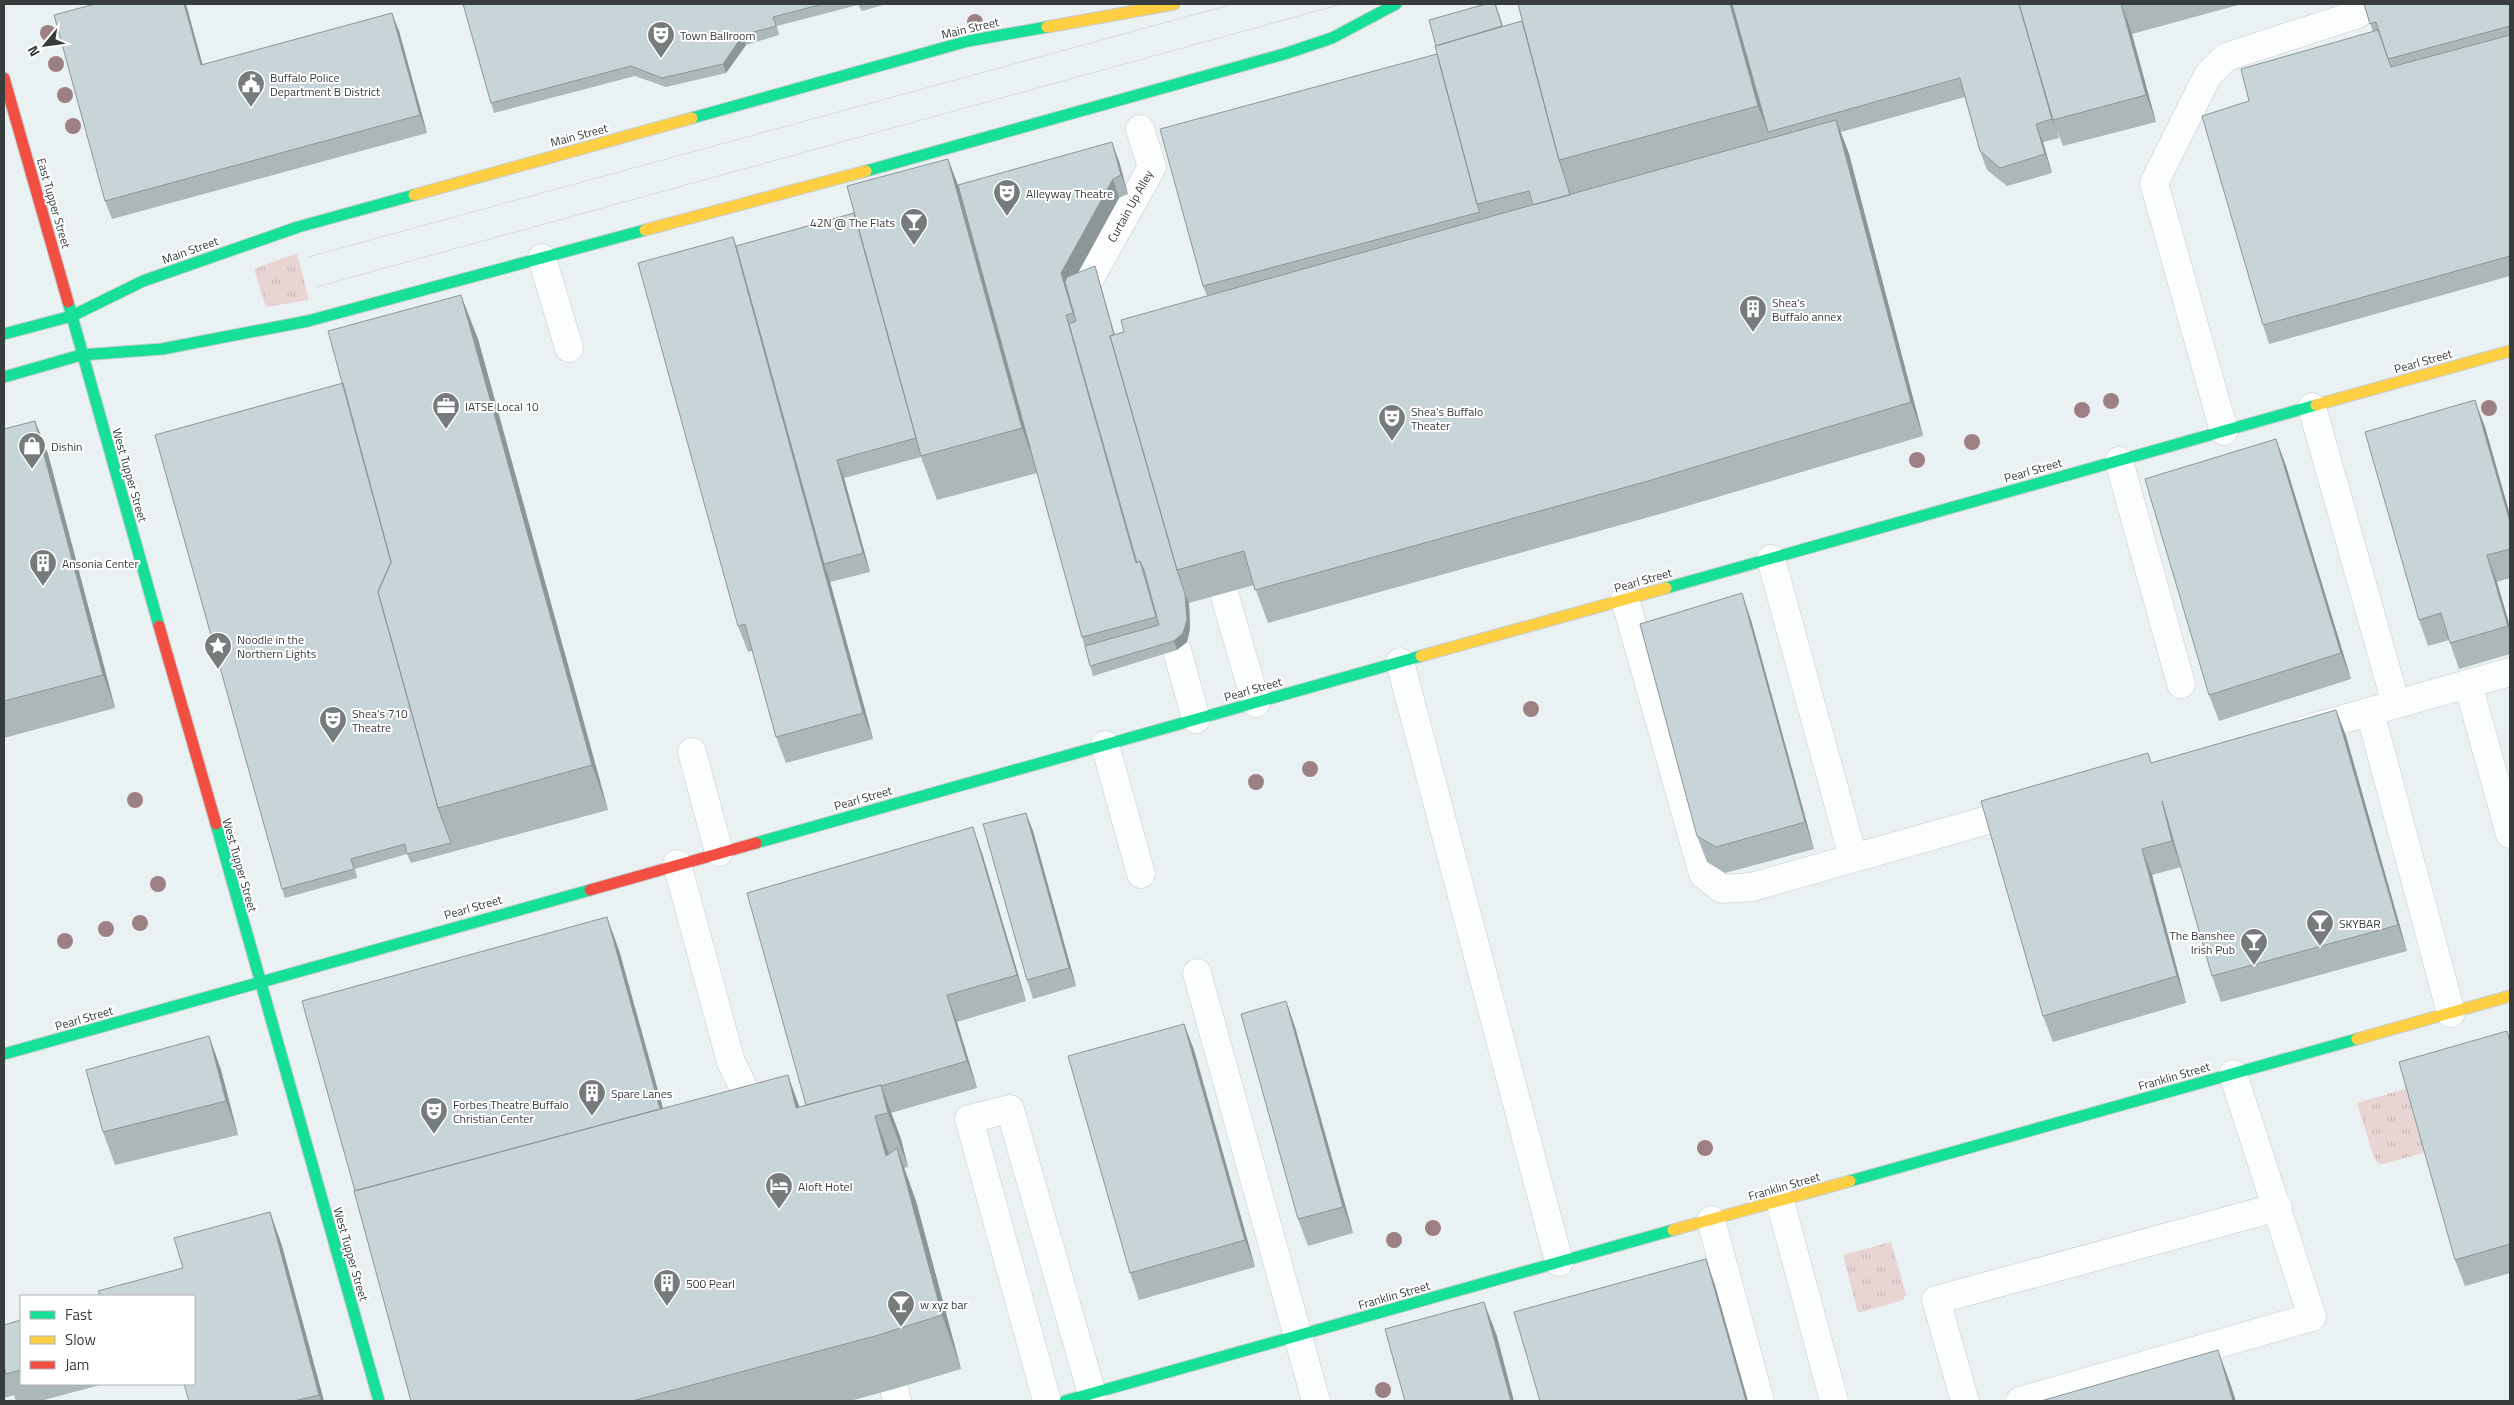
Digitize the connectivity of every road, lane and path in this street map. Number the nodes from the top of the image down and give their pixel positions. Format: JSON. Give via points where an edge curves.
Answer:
{"nodes":[{"id":1,"x":1174,"y":4,"type":"edge"},
{"id":2,"x":1396,"y":4,"type":"edge"},
{"id":3,"x":2358,"y":14,"type":"dead end"},
{"id":4,"x":4,"y":78,"type":"edge"},
{"id":5,"x":1140,"y":129,"type":"dead end"},
{"id":6,"x":542,"y":258,"type":"junction"},
{"id":7,"x":1088,"y":280,"type":"edge"},
{"id":8,"x":72,"y":316,"type":"junction"},
{"id":9,"x":4,"y":334,"type":"edge"},
{"id":10,"x":78,"y":336,"type":"joint"},
{"id":11,"x":569,"y":348,"type":"dead end"},
{"id":12,"x":2510,"y":351,"type":"edge"},
{"id":13,"x":81,"y":355,"type":"junction"},
{"id":14,"x":4,"y":377,"type":"edge"},
{"id":15,"x":2312,"y":407,"type":"junction"},
{"id":16,"x":2224,"y":431,"type":"junction"},
{"id":17,"x":2119,"y":461,"type":"junction"},
{"id":18,"x":1771,"y":559,"type":"junction"},
{"id":19,"x":1224,"y":593,"type":"edge"},
{"id":20,"x":1624,"y":599,"type":"junction"},
{"id":21,"x":1178,"y":650,"type":"edge"},
{"id":22,"x":1400,"y":662,"type":"junction"},
{"id":23,"x":2510,"y":672,"type":"edge"},
{"id":24,"x":2181,"y":684,"type":"dead end"},
{"id":25,"x":2468,"y":684,"type":"junction"},
{"id":26,"x":1256,"y":703,"type":"junction"},
{"id":27,"x":2396,"y":704,"type":"junction"},
{"id":28,"x":2370,"y":712,"type":"junction"},
{"id":29,"x":1196,"y":719,"type":"junction"},
{"id":30,"x":2284,"y":736,"type":"edge"},
{"id":31,"x":1105,"y":745,"type":"junction"},
{"id":32,"x":692,"y":752,"type":"dead end"},
{"id":33,"x":2045,"y":803,"type":"edge"},
{"id":34,"x":2510,"y":834,"type":"edge"},
{"id":35,"x":720,"y":852,"type":"junction"},
{"id":36,"x":1854,"y":857,"type":"junction"},
{"id":37,"x":677,"y":864,"type":"junction"},
{"id":38,"x":1141,"y":874,"type":"dead end"},
{"id":39,"x":1197,"y":973,"type":"dead end"},
{"id":40,"x":260,"y":983,"type":"junction"},
{"id":41,"x":2510,"y":996,"type":"edge"},
{"id":42,"x":2452,"y":1012,"type":"junction"},
{"id":43,"x":4,"y":1054,"type":"edge"},
{"id":44,"x":2234,"y":1074,"type":"junction"},
{"id":45,"x":767,"y":1139,"type":"edge"},
{"id":46,"x":1780,"y":1201,"type":"junction"},
{"id":47,"x":2278,"y":1207,"type":"junction"},
{"id":48,"x":1712,"y":1220,"type":"junction"},
{"id":49,"x":1559,"y":1262,"type":"junction"},
{"id":50,"x":1298,"y":1336,"type":"junction"},
{"id":51,"x":1092,"y":1394,"type":"junction"},
{"id":52,"x":379,"y":1401,"type":"edge"},
{"id":53,"x":1047,"y":1401,"type":"edge"},
{"id":54,"x":1065,"y":1401,"type":"edge"},
{"id":55,"x":1316,"y":1401,"type":"edge"},
{"id":56,"x":1760,"y":1401,"type":"edge"},
{"id":57,"x":1834,"y":1401,"type":"edge"},
{"id":58,"x":1965,"y":1401,"type":"edge"},
{"id":59,"x":2020,"y":1401,"type":"edge"}],
"edges":[{"from":1,"to":8,"type":"main road","name":"Main Street","via":[[968,40],[298,227],[143,281]]},
{"from":2,"to":6,"type":"main road","via":[[1332,38],[1284,54]]},
{"from":3,"to":16,"type":"street","via":[[2226,57],[2208,75],[2154,183]]},
{"from":4,"to":8,"type":"main road","name":"East Tupper Street"},
{"from":5,"to":7,"type":"street","name":"Curtain Up Alley","via":[[1152,167]]},
{"from":6,"to":11,"type":"street"},
{"from":6,"to":13,"type":"main road","via":[[308,321],[162,349]]},
{"from":8,"to":9,"type":"main road","name":"Main Street"},
{"from":8,"to":10,"type":"main road","name":"East Tupper Street"},
{"from":10,"to":13,"type":"main road","name":"West Tupper Street"},
{"from":12,"to":15,"type":"main road","name":"Pearl Street"},
{"from":13,"to":14,"type":"main road"},
{"from":13,"to":40,"type":"main road","name":"West Tupper Street"},
{"from":15,"to":16,"type":"main road","name":"Pearl Street"},
{"from":15,"to":27,"type":"street"},
{"from":16,"to":17,"type":"main road","name":"Pearl Street"},
{"from":17,"to":18,"type":"main road","name":"Pearl Street"},
{"from":17,"to":24,"type":"street"},
{"from":18,"to":20,"type":"main road","name":"Pearl Street"},
{"from":18,"to":36,"type":"street"},
{"from":19,"to":26,"type":"street"},
{"from":20,"to":22,"type":"main road","name":"Pearl Street"},
{"from":20,"to":36,"type":"street","via":[[1703,874],[1722,889],[1752,887]]},
{"from":21,"to":29,"type":"street"},
{"from":22,"to":26,"type":"main road","name":"Pearl Street"},
{"from":22,"to":49,"type":"street"},
{"from":23,"to":25,"type":"street"},
{"from":25,"to":27,"type":"street"},
{"from":25,"to":34,"type":"street"},
{"from":26,"to":29,"type":"main road","name":"Pearl Street"},
{"from":27,"to":28,"type":"street"},
{"from":28,"to":30,"type":"street"},
{"from":28,"to":42,"type":"street"},
{"from":29,"to":31,"type":"main road","name":"Pearl Street"},
{"from":31,"to":35,"type":"main road","name":"Pearl Street"},
{"from":31,"to":38,"type":"street"},
{"from":32,"to":35,"type":"street"},
{"from":33,"to":36,"type":"street"},
{"from":35,"to":37,"type":"main road","name":"Pearl Street"},
{"from":37,"to":40,"type":"main road","name":"Pearl Street"},
{"from":37,"to":45,"type":"street","via":[[731,1062]]},
{"from":39,"to":50,"type":"street"},
{"from":40,"to":43,"type":"main road","name":"Pearl Street"},
{"from":40,"to":52,"type":"main road","name":"West Tupper Street"},
{"from":41,"to":42,"type":"main road","name":"Franklin Street"},
{"from":42,"to":44,"type":"main road","name":"Franklin Street"},
{"from":44,"to":46,"type":"main road","name":"Franklin Street"},
{"from":44,"to":47,"type":"street"},
{"from":46,"to":48,"type":"main road","name":"Franklin Street"},
{"from":46,"to":57,"type":"street"},
{"from":47,"to":58,"type":"street","via":[[1936,1300]]},
{"from":47,"to":59,"type":"street","via":[[2312,1317]]},
{"from":48,"to":49,"type":"main road","name":"Franklin Street"},
{"from":48,"to":56,"type":"street"},
{"from":49,"to":50,"type":"main road","name":"Franklin Street"},
{"from":50,"to":51,"type":"main road","name":"Franklin Street"},
{"from":50,"to":55,"type":"street"},
{"from":51,"to":53,"type":"street","via":[[1010,1110],[969,1119]]},
{"from":51,"to":54,"type":"main road","name":"Franklin Street"}]}
